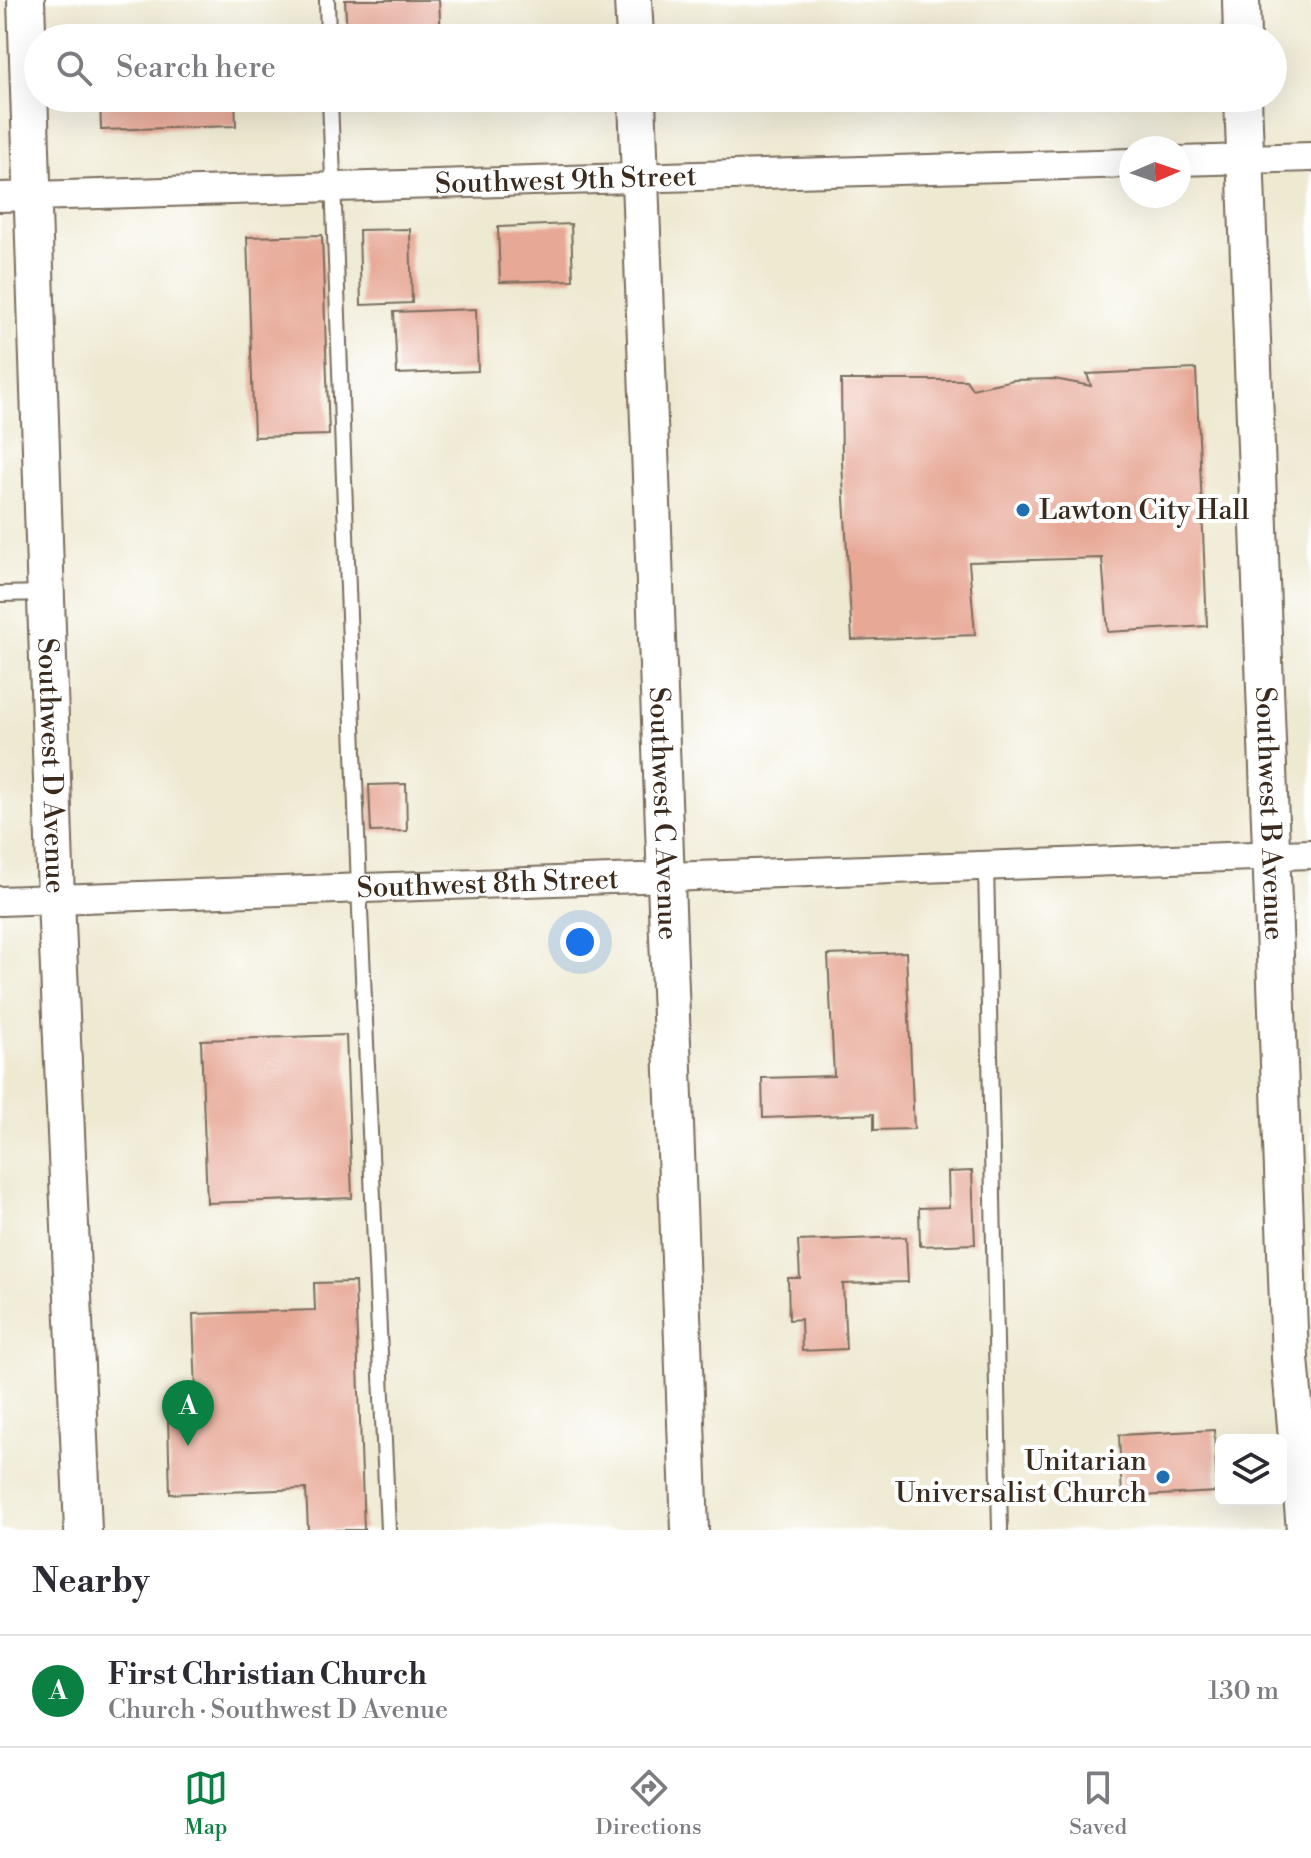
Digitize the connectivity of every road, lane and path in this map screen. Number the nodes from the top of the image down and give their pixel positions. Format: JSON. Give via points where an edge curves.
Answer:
{"nodes":[{"id":1,"x":26,"y":0,"type":"edge"},
{"id":2,"x":327,"y":0,"type":"edge"},
{"id":3,"x":633,"y":0,"type":"edge"},
{"id":4,"x":1241,"y":0,"type":"edge"},
{"id":5,"x":25,"y":24,"type":"edge"},
{"id":6,"x":328,"y":24,"type":"edge"},
{"id":7,"x":634,"y":24,"type":"edge"},
{"id":8,"x":1242,"y":24,"type":"edge"},
{"id":9,"x":24,"y":39,"type":"edge"},
{"id":10,"x":330,"y":112,"type":"edge"},
{"id":11,"x":638,"y":112,"type":"edge"},
{"id":12,"x":1243,"y":112,"type":"edge"},
{"id":13,"x":1311,"y":157,"type":"edge"},
{"id":14,"x":1244,"y":159,"type":"junction"},
{"id":15,"x":1191,"y":161,"type":"edge"},
{"id":16,"x":1119,"y":163,"type":"edge"},
{"id":17,"x":640,"y":178,"type":"junction"},
{"id":18,"x":333,"y":187,"type":"junction"},
{"id":19,"x":16,"y":196,"type":"edge"},
{"id":20,"x":46,"y":593,"type":"junction"},
{"id":21,"x":0,"y":594,"type":"edge"},
{"id":22,"x":1311,"y":854,"type":"edge"},
{"id":23,"x":1271,"y":856,"type":"junction"},
{"id":24,"x":986,"y":865,"type":"junction"},
{"id":25,"x":667,"y":877,"type":"junction"},
{"id":26,"x":359,"y":888,"type":"junction"},
{"id":27,"x":56,"y":899,"type":"junction"},
{"id":28,"x":0,"y":901,"type":"edge"},
{"id":29,"x":83,"y":1530,"type":"edge"},
{"id":30,"x":388,"y":1530,"type":"edge"},
{"id":31,"x":690,"y":1530,"type":"edge"},
{"id":32,"x":1000,"y":1530,"type":"edge"},
{"id":33,"x":1305,"y":1530,"type":"edge"}],
"edges":[{"from":1,"to":5,"type":"street","name":"Southwest D Avenue"},
{"from":2,"to":6,"type":"lane"},
{"from":3,"to":7,"type":"street"},
{"from":4,"to":8,"type":"street"},
{"from":9,"to":19,"type":"street","name":"Southwest D Avenue"},
{"from":10,"to":18,"type":"lane"},
{"from":11,"to":17,"type":"street","name":"Southwest C Avenue"},
{"from":12,"to":14,"type":"street","name":"Southwest B Avenue"},
{"from":13,"to":14,"type":"street"},
{"from":14,"to":15,"type":"street"},
{"from":14,"to":23,"type":"street","name":"Southwest B Avenue"},
{"from":16,"to":17,"type":"street","name":"Southwest 9th Street"},
{"from":17,"to":18,"type":"street","name":"Southwest 9th Street"},
{"from":17,"to":25,"type":"street","name":"Southwest C Avenue"},
{"from":18,"to":19,"type":"street","name":"Southwest 9th Street"},
{"from":18,"to":26,"type":"lane"},
{"from":19,"to":20,"type":"street","name":"Southwest D Avenue"},
{"from":20,"to":21,"type":"lane"},
{"from":20,"to":27,"type":"street","name":"Southwest D Avenue"},
{"from":22,"to":23,"type":"street","name":"Southwest 8th Street"},
{"from":23,"to":24,"type":"street","name":"Southwest 8th Street"},
{"from":23,"to":33,"type":"street","name":"Southwest B Avenue"},
{"from":24,"to":25,"type":"street","name":"Southwest 8th Street"},
{"from":24,"to":32,"type":"lane"},
{"from":25,"to":26,"type":"street","name":"Southwest 8th Street"},
{"from":25,"to":31,"type":"street","name":"Southwest C Avenue"},
{"from":26,"to":27,"type":"street","name":"Southwest 8th Street"},
{"from":26,"to":30,"type":"lane"},
{"from":27,"to":28,"type":"street","name":"Southwest 8th Street"},
{"from":27,"to":29,"type":"street","name":"Southwest D Avenue"}]}
